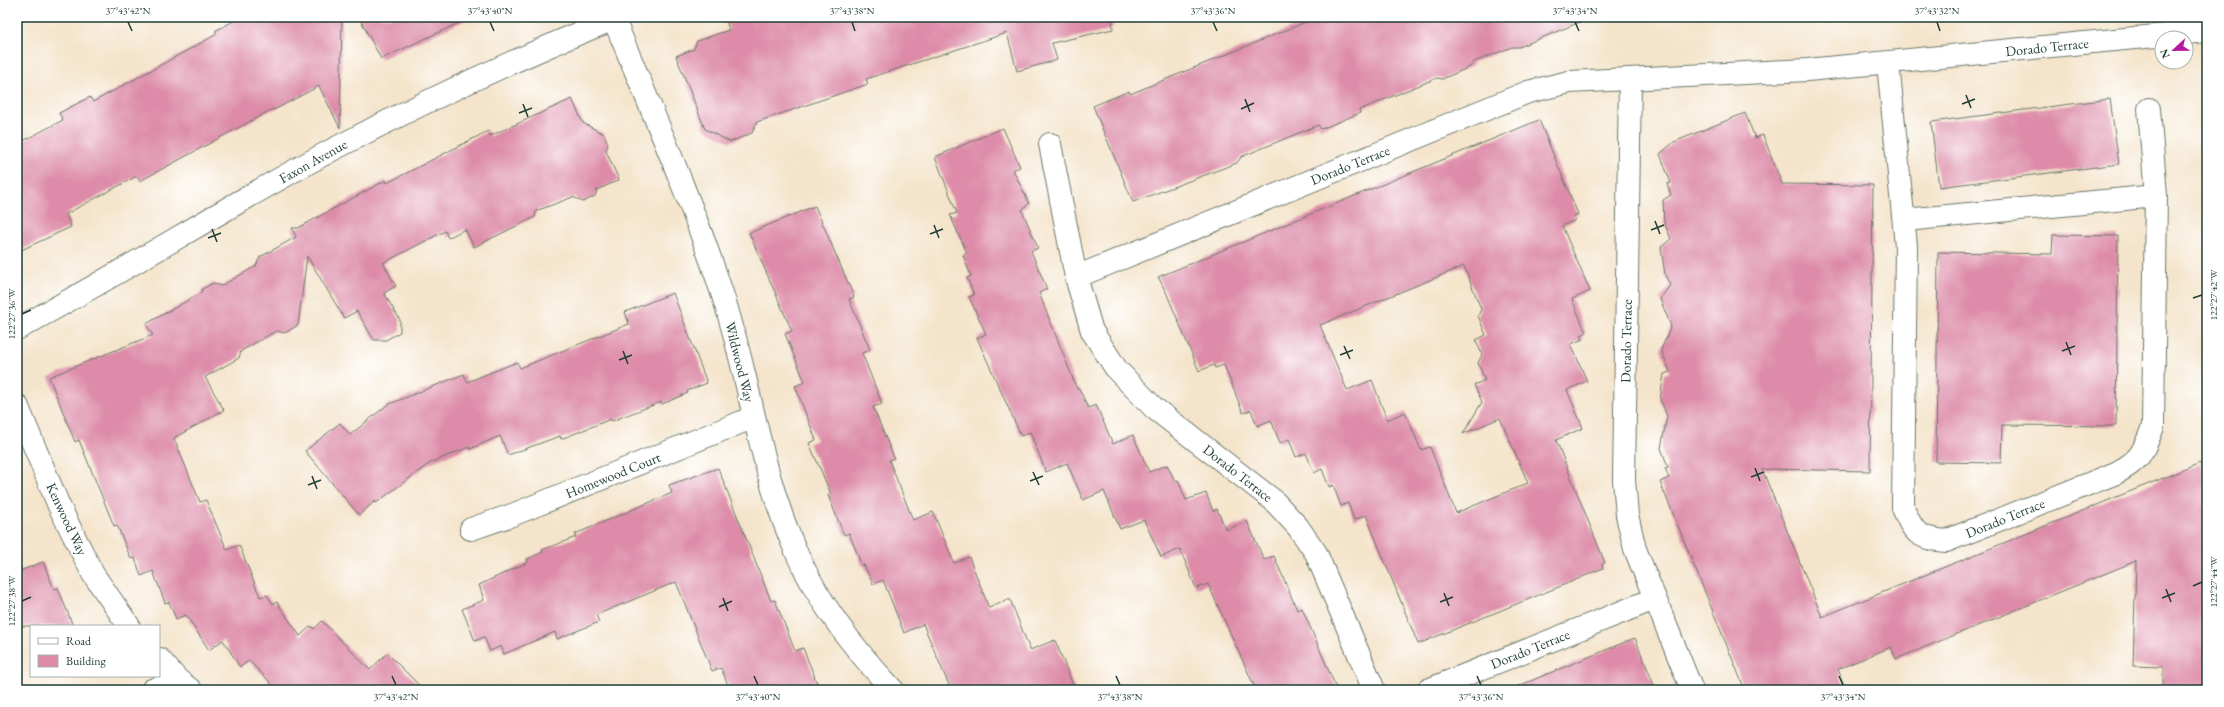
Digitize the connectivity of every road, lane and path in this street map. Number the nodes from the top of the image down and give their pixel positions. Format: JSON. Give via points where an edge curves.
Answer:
{"nodes":[{"id":1,"x":616,"y":18,"type":"edge"},
{"id":2,"x":2207,"y":31,"type":"edge"},
{"id":3,"x":1888,"y":62,"type":"junction"},
{"id":4,"x":1630,"y":79,"type":"junction"},
{"id":5,"x":2149,"y":109,"type":"dead end"},
{"id":6,"x":1050,"y":144,"type":"dead end"},
{"id":7,"x":2156,"y":196,"type":"junction"},
{"id":8,"x":1905,"y":220,"type":"junction"},
{"id":9,"x":1076,"y":277,"type":"junction"},
{"id":10,"x":17,"y":328,"type":"edge"},
{"id":11,"x":17,"y":405,"type":"edge"},
{"id":12,"x":754,"y":418,"type":"junction"},
{"id":13,"x":471,"y":528,"type":"dead end"},
{"id":14,"x":1654,"y":599,"type":"junction"},
{"id":15,"x":128,"y":625,"type":"edge"},
{"id":16,"x":160,"y":660,"type":"edge"},
{"id":17,"x":182,"y":687,"type":"edge"},
{"id":18,"x":152,"y":690,"type":"edge"},
{"id":19,"x":893,"y":690,"type":"edge"},
{"id":20,"x":1374,"y":690,"type":"edge"},
{"id":21,"x":1428,"y":690,"type":"edge"},
{"id":22,"x":1692,"y":690,"type":"edge"}],
"edges":[{"from":1,"to":10,"type":"street","name":"Faxon Avenue","via":[[476,78],[337,147],[118,274]]},
{"from":1,"to":12,"type":"street","name":"Wildwood Way","via":[[705,242],[724,298]]},
{"from":2,"to":3,"type":"street","name":"Dorado Terrace"},
{"from":3,"to":4,"type":"street","name":"Dorado Terrace","via":[[1710,76]]},
{"from":3,"to":8,"type":"street","name":"Dorado Terrace"},
{"from":4,"to":9,"type":"street","name":"Dorado Terrace","via":[[1570,82],[1528,92]]},
{"from":4,"to":14,"type":"street","name":"Dorado Terrace","via":[[1624,480],[1627,515],[1635,549]]},
{"from":5,"to":7,"type":"street","name":"Dorado Terrace"},
{"from":6,"to":9,"type":"street","name":"Dorado Terrace"},
{"from":7,"to":8,"type":"street"},
{"from":7,"to":8,"type":"street","name":"Dorado Terrace","via":[[2153,427],[2144,450],[2133,464],[2116,473],[1946,541],[1926,539],[1912,528],[1903,508]]},
{"from":9,"to":20,"type":"street","name":"Dorado Terrace","via":[[1092,331],[1117,370],[1154,408],[1273,500],[1298,527],[1316,553]]},
{"from":11,"to":15,"type":"street","name":"Kenwood Way","via":[[59,506],[93,574]]},
{"from":12,"to":13,"type":"street","name":"Homewood Court","via":[[520,512]]},
{"from":12,"to":19,"type":"street","name":"Wildwood Way","via":[[778,502],[799,558],[827,610],[863,658]]},
{"from":14,"to":21,"type":"street","name":"Dorado Terrace"},
{"from":14,"to":22,"type":"street","name":"Dorado Terrace"},
{"from":16,"to":17,"type":"street"},
{"from":17,"to":18,"type":"street"}]}
